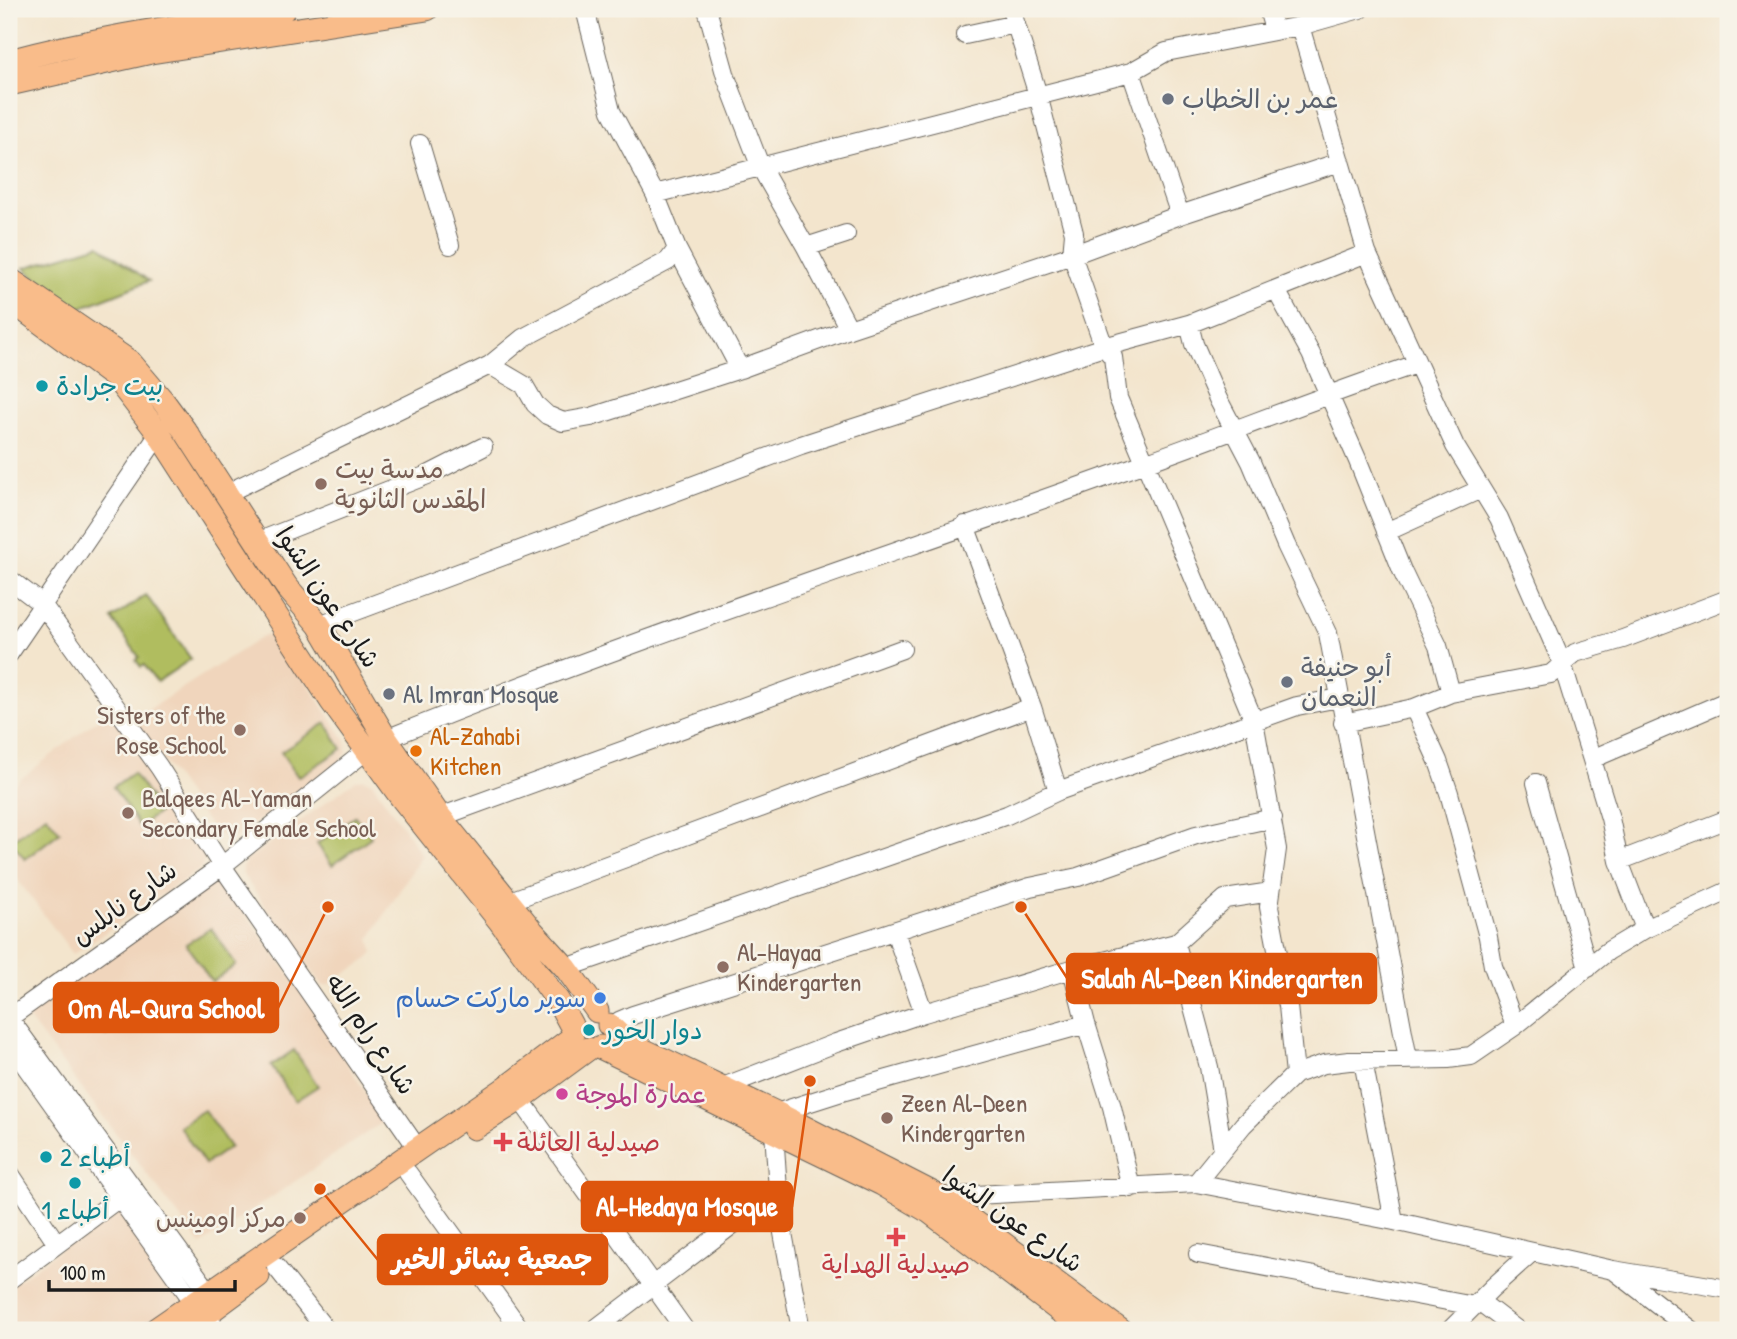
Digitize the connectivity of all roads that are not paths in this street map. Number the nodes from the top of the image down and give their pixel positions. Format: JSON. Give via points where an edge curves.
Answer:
{"nodes":[{"id":1,"x":284,"y":9,"type":"edge"},
{"id":2,"x":427,"y":9,"type":"edge"},
{"id":3,"x":585,"y":9,"type":"edge"},
{"id":4,"x":707,"y":9,"type":"edge"},
{"id":5,"x":1268,"y":9,"type":"edge"},
{"id":6,"x":1360,"y":9,"type":"edge"},
{"id":7,"x":253,"y":11,"type":"edge"},
{"id":8,"x":1014,"y":16,"type":"edge"},
{"id":9,"x":1300,"y":26,"type":"junction"},
{"id":10,"x":1274,"y":30,"type":"junction"},
{"id":11,"x":965,"y":35,"type":"dead end"},
{"id":12,"x":9,"y":61,"type":"edge"},
{"id":13,"x":1131,"y":72,"type":"junction"},
{"id":14,"x":9,"y":84,"type":"edge"},
{"id":15,"x":1038,"y":95,"type":"junction"},
{"id":16,"x":420,"y":144,"type":"dead end"},
{"id":17,"x":1340,"y":162,"type":"junction"},
{"id":18,"x":761,"y":168,"type":"junction"},
{"id":19,"x":655,"y":194,"type":"junction"},
{"id":20,"x":1180,"y":215,"type":"junction"},
{"id":21,"x":846,"y":234,"type":"dead end"},
{"id":22,"x":450,"y":245,"type":"dead end"},
{"id":23,"x":806,"y":247,"type":"junction"},
{"id":24,"x":677,"y":249,"type":"junction"},
{"id":25,"x":1367,"y":253,"type":"junction"},
{"id":26,"x":1072,"y":255,"type":"junction"},
{"id":27,"x":9,"y":279,"type":"edge"},
{"id":28,"x":1276,"y":290,"type":"junction"},
{"id":29,"x":9,"y":299,"type":"edge"},
{"id":30,"x":1189,"y":324,"type":"junction"},
{"id":31,"x":849,"y":329,"type":"junction"},
{"id":32,"x":1104,"y":347,"type":"junction"},
{"id":33,"x":1417,"y":364,"type":"junction"},
{"id":34,"x":490,"y":365,"type":"junction"},
{"id":35,"x":740,"y":369,"type":"junction"},
{"id":36,"x":1326,"y":394,"type":"junction"},
{"id":37,"x":1234,"y":429,"type":"junction"},
{"id":38,"x":159,"y":434,"type":"junction"},
{"id":39,"x":483,"y":447,"type":"dead end"},
{"id":40,"x":1144,"y":464,"type":"junction"},
{"id":41,"x":1481,"y":489,"type":"junction"},
{"id":42,"x":225,"y":494,"type":"junction"},
{"id":43,"x":965,"y":526,"type":"junction"},
{"id":44,"x":1386,"y":531,"type":"junction"},
{"id":45,"x":257,"y":542,"type":"junction"},
{"id":46,"x":9,"y":579,"type":"edge"},
{"id":47,"x":1728,"y":599,"type":"edge"},
{"id":48,"x":42,"y":604,"type":"junction"},
{"id":49,"x":318,"y":625,"type":"junction"},
{"id":50,"x":902,"y":649,"type":"dead end"},
{"id":51,"x":9,"y":654,"type":"edge"},
{"id":52,"x":1562,"y":663,"type":"junction"},
{"id":53,"x":1451,"y":693,"type":"junction"},
{"id":54,"x":1339,"y":698,"type":"junction"},
{"id":55,"x":1727,"y":701,"type":"edge"},
{"id":56,"x":1032,"y":707,"type":"junction"},
{"id":57,"x":1414,"y":708,"type":"junction"},
{"id":58,"x":1254,"y":721,"type":"junction"},
{"id":59,"x":1343,"y":723,"type":"junction"},
{"id":60,"x":376,"y":744,"type":"junction"},
{"id":61,"x":1592,"y":759,"type":"junction"},
{"id":62,"x":1536,"y":783,"type":"dead end"},
{"id":63,"x":1058,"y":791,"type":"junction"},
{"id":64,"x":440,"y":817,"type":"junction"},
{"id":65,"x":1273,"y":818,"type":"junction"},
{"id":66,"x":1728,"y":819,"type":"edge"},
{"id":67,"x":1619,"y":861,"type":"junction"},
{"id":68,"x":222,"y":866,"type":"junction"},
{"id":69,"x":1728,"y":891,"type":"edge"},
{"id":70,"x":1271,"y":892,"type":"junction"},
{"id":71,"x":510,"y":901,"type":"junction"},
{"id":72,"x":1645,"y":929,"type":"junction"},
{"id":73,"x":895,"y":932,"type":"junction"},
{"id":74,"x":1176,"y":943,"type":"junction"},
{"id":75,"x":566,"y":968,"type":"junction"},
{"id":76,"x":1588,"y":968,"type":"junction"},
{"id":77,"x":1072,"y":969,"type":"junction"},
{"id":78,"x":923,"y":1013,"type":"junction"},
{"id":79,"x":9,"y":1018,"type":"edge"},
{"id":80,"x":609,"y":1019,"type":"junction"},
{"id":81,"x":1086,"y":1024,"type":"junction"},
{"id":82,"x":1515,"y":1026,"type":"junction"},
{"id":83,"x":583,"y":1040,"type":"junction"},
{"id":84,"x":9,"y":1043,"type":"edge"},
{"id":85,"x":1408,"y":1059,"type":"junction"},
{"id":86,"x":1363,"y":1061,"type":"junction"},
{"id":87,"x":1295,"y":1074,"type":"junction"},
{"id":88,"x":723,"y":1087,"type":"junction"},
{"id":89,"x":520,"y":1099,"type":"junction"},
{"id":90,"x":775,"y":1123,"type":"junction"},
{"id":91,"x":418,"y":1149,"type":"junction"},
{"id":92,"x":1223,"y":1150,"type":"junction"},
{"id":93,"x":9,"y":1172,"type":"edge"},
{"id":94,"x":408,"y":1174,"type":"junction"},
{"id":95,"x":1196,"y":1183,"type":"junction"},
{"id":96,"x":1131,"y":1188,"type":"junction"},
{"id":97,"x":778,"y":1190,"type":"junction"},
{"id":98,"x":940,"y":1197,"type":"junction"},
{"id":99,"x":119,"y":1198,"type":"junction"},
{"id":100,"x":1394,"y":1221,"type":"junction"},
{"id":101,"x":57,"y":1244,"type":"junction"},
{"id":102,"x":1532,"y":1252,"type":"junction"},
{"id":103,"x":1198,"y":1254,"type":"dead end"},
{"id":104,"x":276,"y":1267,"type":"dead end"},
{"id":105,"x":1613,"y":1270,"type":"junction"},
{"id":106,"x":9,"y":1280,"type":"edge"},
{"id":107,"x":653,"y":1284,"type":"junction"},
{"id":108,"x":1728,"y":1289,"type":"edge"},
{"id":109,"x":1476,"y":1304,"type":"junction"},
{"id":110,"x":204,"y":1315,"type":"edge"},
{"id":111,"x":1452,"y":1329,"type":"edge"},
{"id":112,"x":155,"y":1330,"type":"edge"},
{"id":113,"x":326,"y":1330,"type":"edge"},
{"id":114,"x":521,"y":1330,"type":"edge"},
{"id":115,"x":594,"y":1330,"type":"edge"},
{"id":116,"x":685,"y":1330,"type":"edge"},
{"id":117,"x":801,"y":1330,"type":"edge"},
{"id":118,"x":1085,"y":1330,"type":"edge"},
{"id":119,"x":1120,"y":1330,"type":"edge"},
{"id":120,"x":1517,"y":1330,"type":"edge"},
{"id":121,"x":1691,"y":1330,"type":"edge"}],
"edges":[{"from":1,"to":7,"type":"main road"},
{"from":2,"to":14,"type":"main road","via":[[151,52]]},
{"from":3,"to":19,"type":"street","via":[[611,111]]},
{"from":4,"to":18,"type":"street","via":[[726,77]]},
{"from":5,"to":10,"type":"street"},
{"from":6,"to":9,"type":"street"},
{"from":7,"to":12,"type":"main road"},
{"from":8,"to":11,"type":"street"},
{"from":8,"to":15,"type":"street"},
{"from":9,"to":10,"type":"street"},
{"from":9,"to":17,"type":"street"},
{"from":10,"to":13,"type":"street","via":[[1166,52]]},
{"from":13,"to":15,"type":"street"},
{"from":13,"to":20,"type":"street"},
{"from":15,"to":18,"type":"street"},
{"from":15,"to":26,"type":"street","via":[[1074,233]]},
{"from":16,"to":22,"type":"street"},
{"from":17,"to":20,"type":"street"},
{"from":17,"to":25,"type":"street"},
{"from":18,"to":19,"type":"street"},
{"from":18,"to":23,"type":"street"},
{"from":19,"to":24,"type":"street"},
{"from":20,"to":26,"type":"street"},
{"from":21,"to":23,"type":"street"},
{"from":23,"to":31,"type":"street"},
{"from":24,"to":34,"type":"street","via":[[668,261],[523,338]]},
{"from":24,"to":35,"type":"street"},
{"from":25,"to":28,"type":"street"},
{"from":25,"to":33,"type":"street"},
{"from":26,"to":31,"type":"street"},
{"from":26,"to":32,"type":"street"},
{"from":27,"to":42,"type":"main road","name":"شارع عون الشوا","via":[[130,362],[182,426]]},
{"from":28,"to":30,"type":"street"},
{"from":28,"to":36,"type":"street","via":[[1311,354]]},
{"from":29,"to":38,"type":"main road","name":"شارع عون الشوا","via":[[116,378]]},
{"from":30,"to":32,"type":"street"},
{"from":30,"to":37,"type":"street"},
{"from":31,"to":35,"type":"street"},
{"from":32,"to":40,"type":"street","via":[[1113,356],[1118,398]]},
{"from":32,"to":49,"type":"street","via":[[801,445]]},
{"from":33,"to":36,"type":"street","name":"شارع نابلس"},
{"from":33,"to":41,"type":"street","via":[[1455,446]]},
{"from":34,"to":35,"type":"street","via":[[524,385],[535,404],[563,422]]},
{"from":34,"to":42,"type":"street"},
{"from":36,"to":37,"type":"street","name":"شارع نابلس"},
{"from":36,"to":44,"type":"street"},
{"from":37,"to":40,"type":"street","name":"شارع نابلس"},
{"from":37,"to":54,"type":"street","via":[[1328,633]]},
{"from":38,"to":48,"type":"street"},
{"from":38,"to":60,"type":"main road","name":"شارع عون الشوا","via":[[332,702]]},
{"from":39,"to":45,"type":"street","via":[[430,474]]},
{"from":40,"to":43,"type":"street","name":"شارع نابلس"},
{"from":40,"to":58,"type":"street"},
{"from":41,"to":44,"type":"street"},
{"from":41,"to":52,"type":"street","via":[[1499,518]]},
{"from":42,"to":45,"type":"main road","name":"شارع عون الشوا"},
{"from":43,"to":56,"type":"street"},
{"from":43,"to":60,"type":"street","name":"شارع نابلس","via":[[504,691]]},
{"from":44,"to":53,"type":"street","via":[[1438,646]]},
{"from":45,"to":49,"type":"main road","name":"شارع عون الشوا"},
{"from":46,"to":48,"type":"street","name":"شارع رام الله"},
{"from":47,"to":52,"type":"street","via":[[1575,653]]},
{"from":48,"to":51,"type":"street"},
{"from":48,"to":68,"type":"street","name":"شارع رام الله","via":[[159,766]]},
{"from":49,"to":60,"type":"main road","name":"شارع عون الشوا"},
{"from":50,"to":64,"type":"street"},
{"from":52,"to":53,"type":"street","via":[[1551,674]]},
{"from":52,"to":61,"type":"street"},
{"from":53,"to":57,"type":"street"},
{"from":54,"to":58,"type":"street"},
{"from":54,"to":59,"type":"street"},
{"from":55,"to":61,"type":"street"},
{"from":56,"to":63,"type":"street"},
{"from":56,"to":71,"type":"street"},
{"from":57,"to":59,"type":"street"},
{"from":57,"to":82,"type":"street","via":[[1449,793],[1493,966]]},
{"from":58,"to":63,"type":"street"},
{"from":58,"to":65,"type":"street"},
{"from":59,"to":85,"type":"street"},
{"from":60,"to":64,"type":"main road","name":"شارع عون الشوا"},
{"from":60,"to":68,"type":"street","name":"شارع نابلس"},
{"from":60,"to":83,"type":"main road","name":"شارع عون الشوا","via":[[401,797],[499,920]]},
{"from":61,"to":67,"type":"street"},
{"from":62,"to":76,"type":"street"},
{"from":63,"to":75,"type":"street","via":[[1007,815]]},
{"from":64,"to":71,"type":"main road","name":"شارع عون الشوا"},
{"from":65,"to":70,"type":"street","via":[[1277,849]]},
{"from":65,"to":73,"type":"street","via":[[1196,835],[1078,877],[1030,887]]},
{"from":66,"to":67,"type":"street"},
{"from":67,"to":72,"type":"street"},
{"from":68,"to":79,"type":"street","name":"شارع نابلس"},
{"from":68,"to":91,"type":"street","name":"شارع رام الله"},
{"from":69,"to":72,"type":"street"},
{"from":70,"to":74,"type":"street","via":[[1225,900]]},
{"from":70,"to":87,"type":"street","via":[[1269,907],[1288,1006]]},
{"from":71,"to":75,"type":"main road","name":"شارع عون الشوا"},
{"from":72,"to":76,"type":"street"},
{"from":73,"to":78,"type":"street"},
{"from":73,"to":80,"type":"street"},
{"from":74,"to":77,"type":"street"},
{"from":74,"to":92,"type":"street","via":[[1209,1067]]},
{"from":75,"to":80,"type":"main road","name":"شارع عون الشوا"},
{"from":76,"to":82,"type":"street"},
{"from":77,"to":78,"type":"street"},
{"from":77,"to":81,"type":"street"},
{"from":78,"to":88,"type":"street"},
{"from":79,"to":110,"type":"street"},
{"from":80,"to":83,"type":"main road","via":[[608,1037]]},
{"from":80,"to":83,"type":"main road","via":[[584,1011],[574,1019]]},
{"from":80,"to":88,"type":"main road","name":"شارع عون الشوا","via":[[628,1043]]},
{"from":81,"to":90,"type":"street","via":[[845,1091]]},
{"from":81,"to":96,"type":"street"},
{"from":82,"to":85,"type":"street","via":[[1471,1056]]},
{"from":83,"to":89,"type":"main road"},
{"from":83,"to":90,"type":"main road","name":"شارع عون الشوا"},
{"from":83,"to":91,"type":"main road"},
{"from":84,"to":99,"type":"street"},
{"from":85,"to":86,"type":"street"},
{"from":86,"to":87,"type":"street","via":[[1324,1064]]},
{"from":86,"to":100,"type":"street"},
{"from":87,"to":92,"type":"street"},
{"from":88,"to":90,"type":"main road","name":"شارع عون الشوا"},
{"from":89,"to":94,"type":"main road"},
{"from":89,"to":107,"type":"street"},
{"from":90,"to":97,"type":"street"},
{"from":90,"to":98,"type":"main road","name":"شارع عون الشوا"},
{"from":90,"to":118,"type":"main road","name":"شارع عون الشوا","via":[[930,1212]]},
{"from":91,"to":110,"type":"main road"},
{"from":92,"to":95,"type":"street"},
{"from":93,"to":101,"type":"street"},
{"from":94,"to":110,"type":"main road"},
{"from":94,"to":114,"type":"street"},
{"from":95,"to":96,"type":"street"},
{"from":95,"to":100,"type":"street"},
{"from":96,"to":98,"type":"street"},
{"from":97,"to":107,"type":"street"},
{"from":97,"to":117,"type":"street"},
{"from":98,"to":119,"type":"main road","name":"شارع عون الشوا"},
{"from":99,"to":101,"type":"street"},
{"from":99,"to":110,"type":"street"},
{"from":100,"to":102,"type":"street"},
{"from":101,"to":106,"type":"street"},
{"from":102,"to":105,"type":"street"},
{"from":102,"to":109,"type":"street"},
{"from":103,"to":109,"type":"street"},
{"from":104,"to":113,"type":"street"},
{"from":105,"to":108,"type":"street"},
{"from":105,"to":121,"type":"street"},
{"from":107,"to":115,"type":"street"},
{"from":107,"to":116,"type":"street"},
{"from":109,"to":111,"type":"street"},
{"from":109,"to":120,"type":"street"},
{"from":110,"to":112,"type":"main road"}]}
